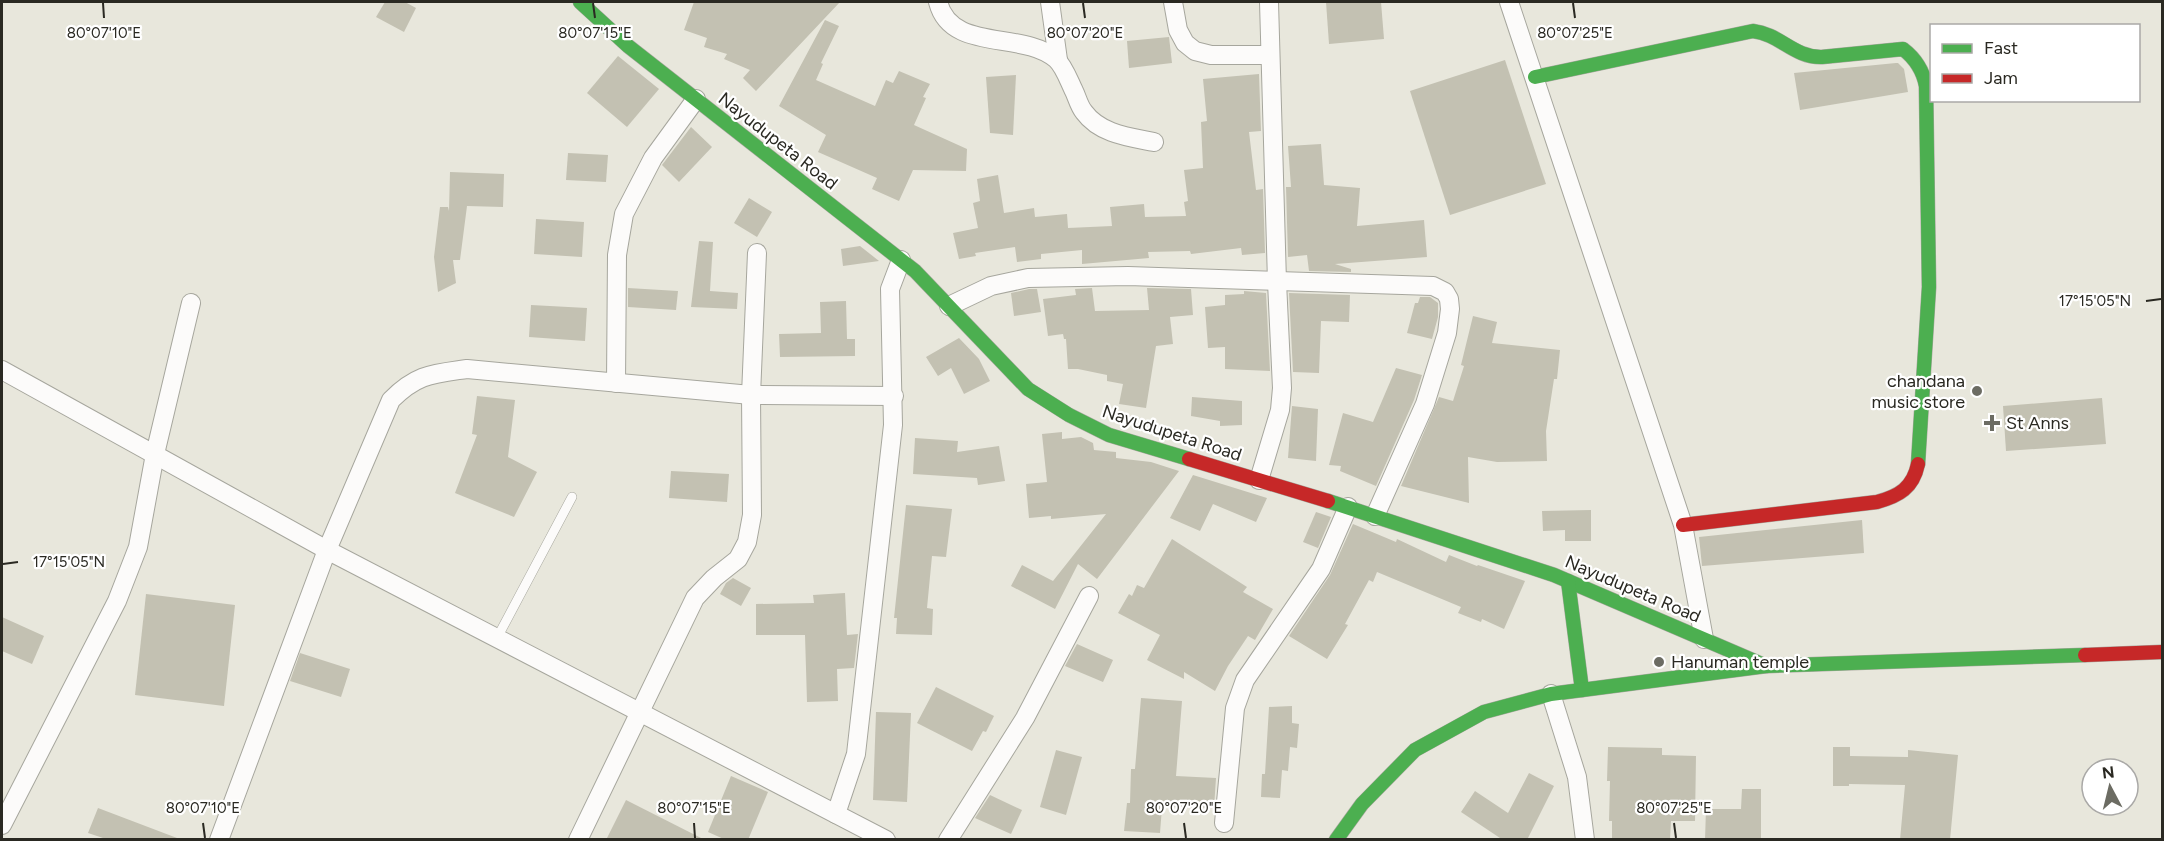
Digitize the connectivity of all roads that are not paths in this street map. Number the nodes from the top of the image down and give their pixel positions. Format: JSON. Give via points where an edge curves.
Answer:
{"nodes":[{"id":1,"x":580,"y":2,"type":"edge"},
{"id":2,"x":938,"y":2,"type":"edge"},
{"id":3,"x":1050,"y":2,"type":"edge"},
{"id":4,"x":1173,"y":2,"type":"edge"},
{"id":5,"x":1269,"y":2,"type":"edge"},
{"id":6,"x":1509,"y":2,"type":"edge"},
{"id":7,"x":1270,"y":55,"type":"junction"},
{"id":8,"x":1058,"y":60,"type":"junction"},
{"id":9,"x":1534,"y":77,"type":"junction"},
{"id":10,"x":696,"y":99,"type":"junction"},
{"id":11,"x":1154,"y":142,"type":"dead end"},
{"id":12,"x":757,"y":253,"type":"dead end"},
{"id":13,"x":901,"y":260,"type":"junction"},
{"id":14,"x":1276,"y":282,"type":"junction"},
{"id":15,"x":192,"y":303,"type":"dead end"},
{"id":16,"x":949,"y":306,"type":"junction"},
{"id":17,"x":3,"y":375,"type":"edge"},
{"id":18,"x":616,"y":383,"type":"junction"},
{"id":19,"x":751,"y":395,"type":"junction"},
{"id":20,"x":894,"y":396,"type":"junction"},
{"id":21,"x":155,"y":454,"type":"junction"},
{"id":22,"x":1259,"y":480,"type":"junction"},
{"id":23,"x":572,"y":498,"type":"dead end"},
{"id":24,"x":1348,"y":507,"type":"junction"},
{"id":25,"x":1375,"y":516,"type":"junction"},
{"id":26,"x":1683,"y":525,"type":"junction"},
{"id":27,"x":327,"y":550,"type":"junction"},
{"id":28,"x":1569,"y":581,"type":"junction"},
{"id":29,"x":1089,"y":596,"type":"dead end"},
{"id":30,"x":497,"y":638,"type":"junction"},
{"id":31,"x":1704,"y":639,"type":"junction"},
{"id":32,"x":2163,"y":652,"type":"edge"},
{"id":33,"x":1766,"y":666,"type":"junction"},
{"id":34,"x":1582,"y":690,"type":"junction"},
{"id":35,"x":1551,"y":694,"type":"junction"},
{"id":36,"x":641,"y":712,"type":"junction"},
{"id":37,"x":836,"y":814,"type":"junction"},
{"id":38,"x":2,"y":822,"type":"edge"},
{"id":39,"x":1224,"y":823,"type":"dead end"},
{"id":40,"x":219,"y":840,"type":"edge"},
{"id":41,"x":578,"y":840,"type":"edge"},
{"id":42,"x":886,"y":840,"type":"edge"},
{"id":43,"x":948,"y":840,"type":"edge"},
{"id":44,"x":1336,"y":840,"type":"edge"},
{"id":45,"x":1585,"y":840,"type":"edge"}],
"edges":[{"from":1,"to":10,"type":"street","name":"Nayudupeta Road"},
{"from":2,"to":8,"type":"street","via":[[947,22],[964,33],[1045,51]]},
{"from":3,"to":8,"type":"street"},
{"from":4,"to":7,"type":"street","via":[[1178,30],[1195,51],[1211,55]]},
{"from":5,"to":7,"type":"street"},
{"from":6,"to":9,"type":"street"},
{"from":7,"to":14,"type":"street"},
{"from":8,"to":11,"type":"street","via":[[1083,111],[1098,126],[1118,135]]},
{"from":9,"to":26,"type":"street"},
{"from":9,"to":26,"type":"street","via":[[1753,31],[1773,35],[1796,53],[1812,58],[1903,49],[1919,63],[1924,75],[1929,287],[1919,459],[1909,488],[1896,497],[1877,502]]},
{"from":10,"to":13,"type":"street","name":"Nayudupeta Road"},
{"from":10,"to":18,"type":"street","via":[[653,158],[624,214],[617,255]]},
{"from":12,"to":19,"type":"street"},
{"from":13,"to":16,"type":"street","name":"Nayudupeta Road"},
{"from":13,"to":20,"type":"street","via":[[890,289]]},
{"from":14,"to":16,"type":"street","via":[[1128,276],[1028,278],[992,286]]},
{"from":14,"to":22,"type":"street","via":[[1282,388],[1280,410]]},
{"from":14,"to":25,"type":"street","via":[[1419,284],[1433,286],[1449,299],[1447,333],[1425,404]]},
{"from":15,"to":21,"type":"street"},
{"from":16,"to":22,"type":"street","name":"Nayudupeta Road","via":[[1028,389],[1070,415],[1109,435]]},
{"from":17,"to":21,"type":"street"},
{"from":18,"to":19,"type":"street"},
{"from":18,"to":27,"type":"street","via":[[467,369],[429,374],[406,384],[391,400]]},
{"from":19,"to":20,"type":"street"},
{"from":19,"to":36,"type":"street","via":[[752,515],[747,543],[738,559],[695,598]]},
{"from":20,"to":37,"type":"street","via":[[856,754]]},
{"from":21,"to":27,"type":"street"},
{"from":21,"to":38,"type":"street","via":[[132,567]]},
{"from":22,"to":24,"type":"street","name":"Nayudupeta Road"},
{"from":23,"to":30,"type":"lane"},
{"from":24,"to":25,"type":"street","name":"Nayudupeta Road"},
{"from":24,"to":39,"type":"street","via":[[1321,568],[1245,680],[1235,708]]},
{"from":25,"to":28,"type":"street","name":"Nayudupeta Road"},
{"from":26,"to":31,"type":"street"},
{"from":27,"to":30,"type":"street"},
{"from":27,"to":40,"type":"street"},
{"from":28,"to":31,"type":"street","name":"Nayudupeta Road"},
{"from":28,"to":34,"type":"street"},
{"from":29,"to":43,"type":"street","via":[[1025,718]]},
{"from":30,"to":36,"type":"street"},
{"from":31,"to":33,"type":"street","name":"Nayudupeta Road"},
{"from":32,"to":33,"type":"street"},
{"from":33,"to":34,"type":"street"},
{"from":34,"to":35,"type":"street"},
{"from":35,"to":44,"type":"street","via":[[1484,712],[1415,750],[1362,804]]},
{"from":35,"to":45,"type":"street","via":[[1577,777]]},
{"from":36,"to":37,"type":"street"},
{"from":36,"to":41,"type":"street"},
{"from":37,"to":42,"type":"street"}]}
